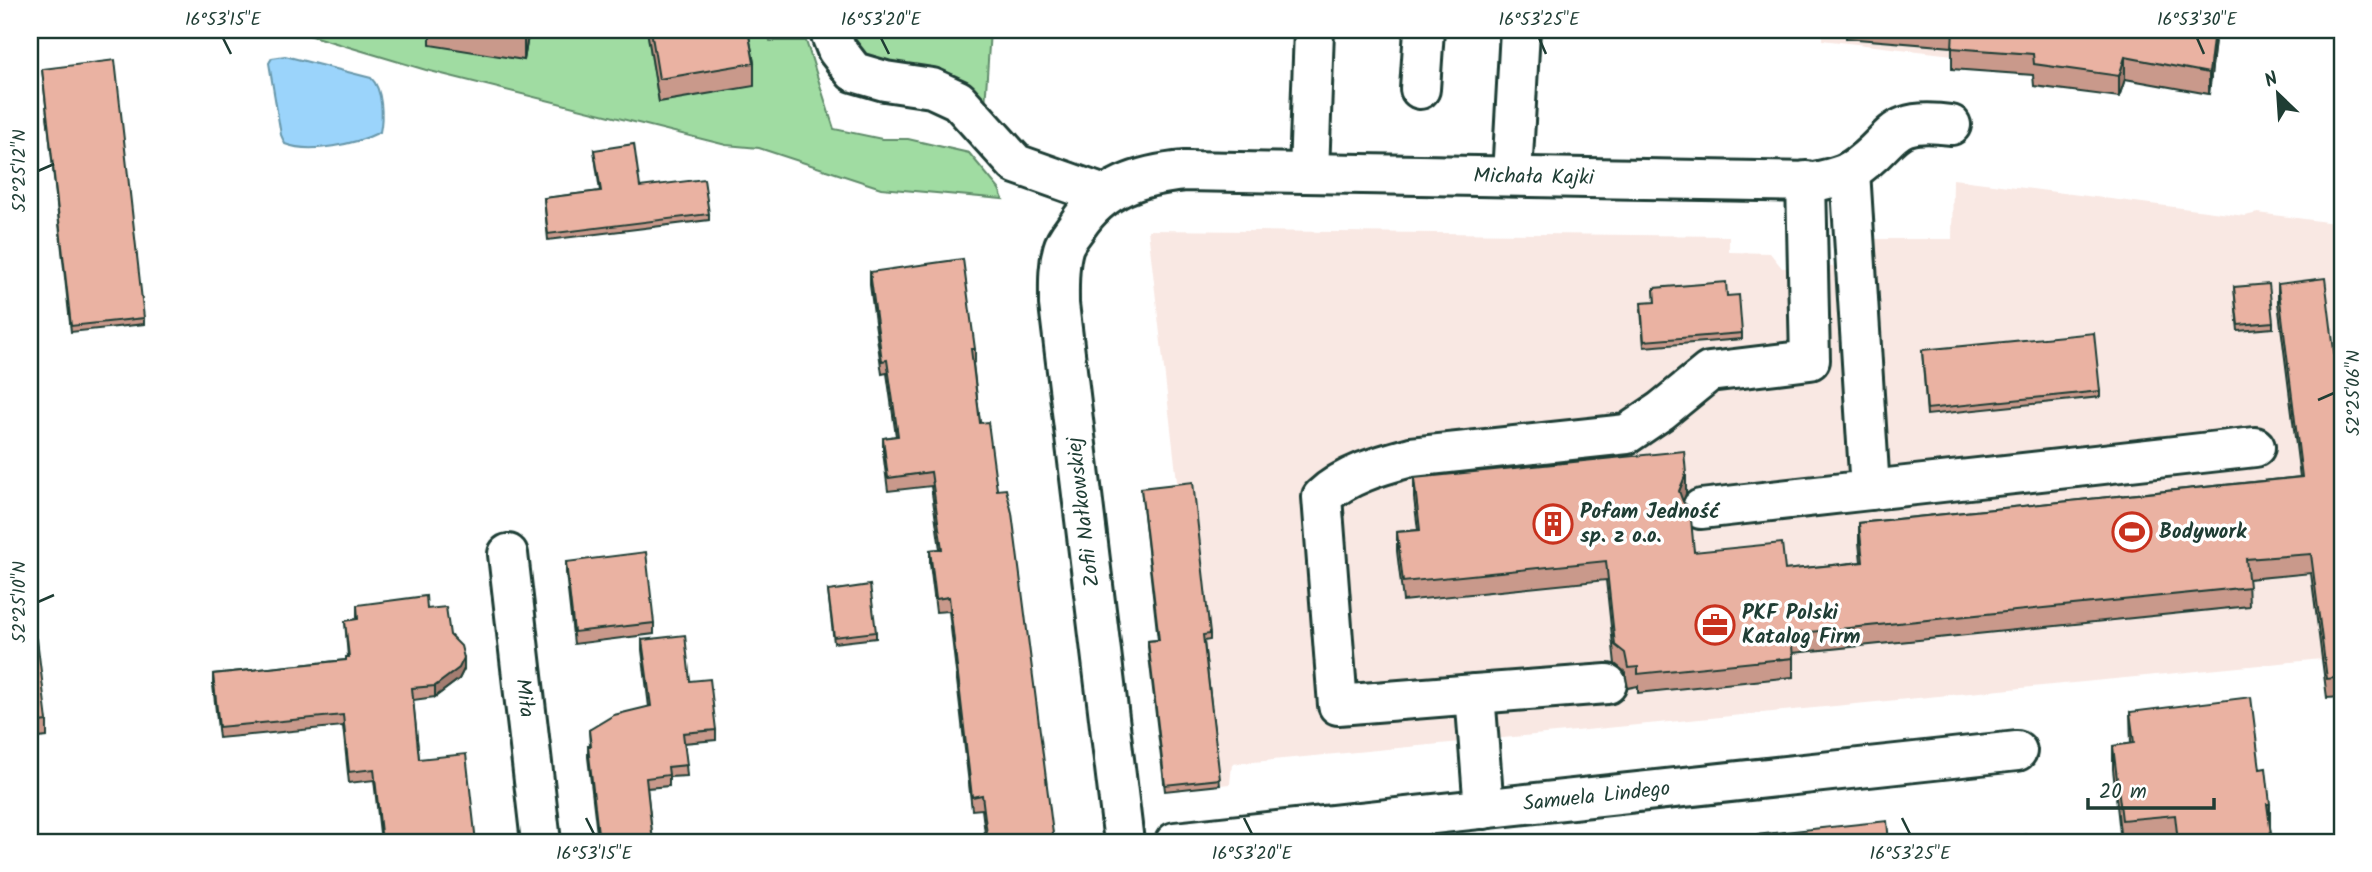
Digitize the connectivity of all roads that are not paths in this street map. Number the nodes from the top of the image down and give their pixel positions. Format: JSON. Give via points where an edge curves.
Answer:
{"nodes":[{"id":1,"x":829,"y":30,"type":"edge"},
{"id":2,"x":1314,"y":30,"type":"edge"},
{"id":3,"x":1424,"y":30,"type":"edge"},
{"id":4,"x":1520,"y":30,"type":"edge"},
{"id":5,"x":1420,"y":89,"type":"dead end"},
{"id":6,"x":1951,"y":125,"type":"dead end"},
{"id":7,"x":1850,"y":171,"type":"junction"},
{"id":8,"x":1309,"y":173,"type":"junction"},
{"id":9,"x":1512,"y":176,"type":"junction"},
{"id":10,"x":1806,"y":181,"type":"junction"},
{"id":11,"x":1104,"y":195,"type":"junction"},
{"id":12,"x":2255,"y":447,"type":"dead end"},
{"id":13,"x":1870,"y":490,"type":"junction"},
{"id":14,"x":1702,"y":509,"type":"dead end"},
{"id":15,"x":508,"y":554,"type":"dead end"},
{"id":16,"x":1607,"y":684,"type":"dead end"},
{"id":17,"x":1475,"y":694,"type":"junction"},
{"id":18,"x":2017,"y":751,"type":"dead end"},
{"id":19,"x":1484,"y":808,"type":"junction"},
{"id":20,"x":541,"y":842,"type":"edge"},
{"id":21,"x":1124,"y":842,"type":"edge"},
{"id":22,"x":1175,"y":842,"type":"edge"}],
"edges":[{"from":1,"to":11,"type":"street","via":[[854,72],[932,88],[958,100],[1016,164]]},
{"from":2,"to":8,"type":"street"},
{"from":3,"to":5,"type":"street"},
{"from":4,"to":9,"type":"street"},
{"from":6,"to":7,"type":"street","via":[[1909,123]]},
{"from":7,"to":10,"type":"street","name":"Michała Kajki"},
{"from":7,"to":13,"type":"street"},
{"from":8,"to":9,"type":"street","name":"Michała Kajki"},
{"from":8,"to":11,"type":"street","name":"Michała Kajki","via":[[1154,174]]},
{"from":9,"to":10,"type":"street","name":"Michała Kajki"},
{"from":10,"to":17,"type":"street","via":[[1811,360],[1709,372],[1627,434],[1411,457],[1332,487],[1322,498],[1338,705]]},
{"from":11,"to":21,"type":"street","name":"Zofii Nałkowskiej","via":[[1063,247],[1059,304]]},
{"from":12,"to":13,"type":"street"},
{"from":13,"to":14,"type":"street"},
{"from":15,"to":20,"type":"street","name":"Miła"},
{"from":16,"to":17,"type":"street"},
{"from":17,"to":19,"type":"street"},
{"from":18,"to":19,"type":"street","name":"Samuela Lindego"},
{"from":19,"to":22,"type":"street","name":"Samuela Lindego"}]}
